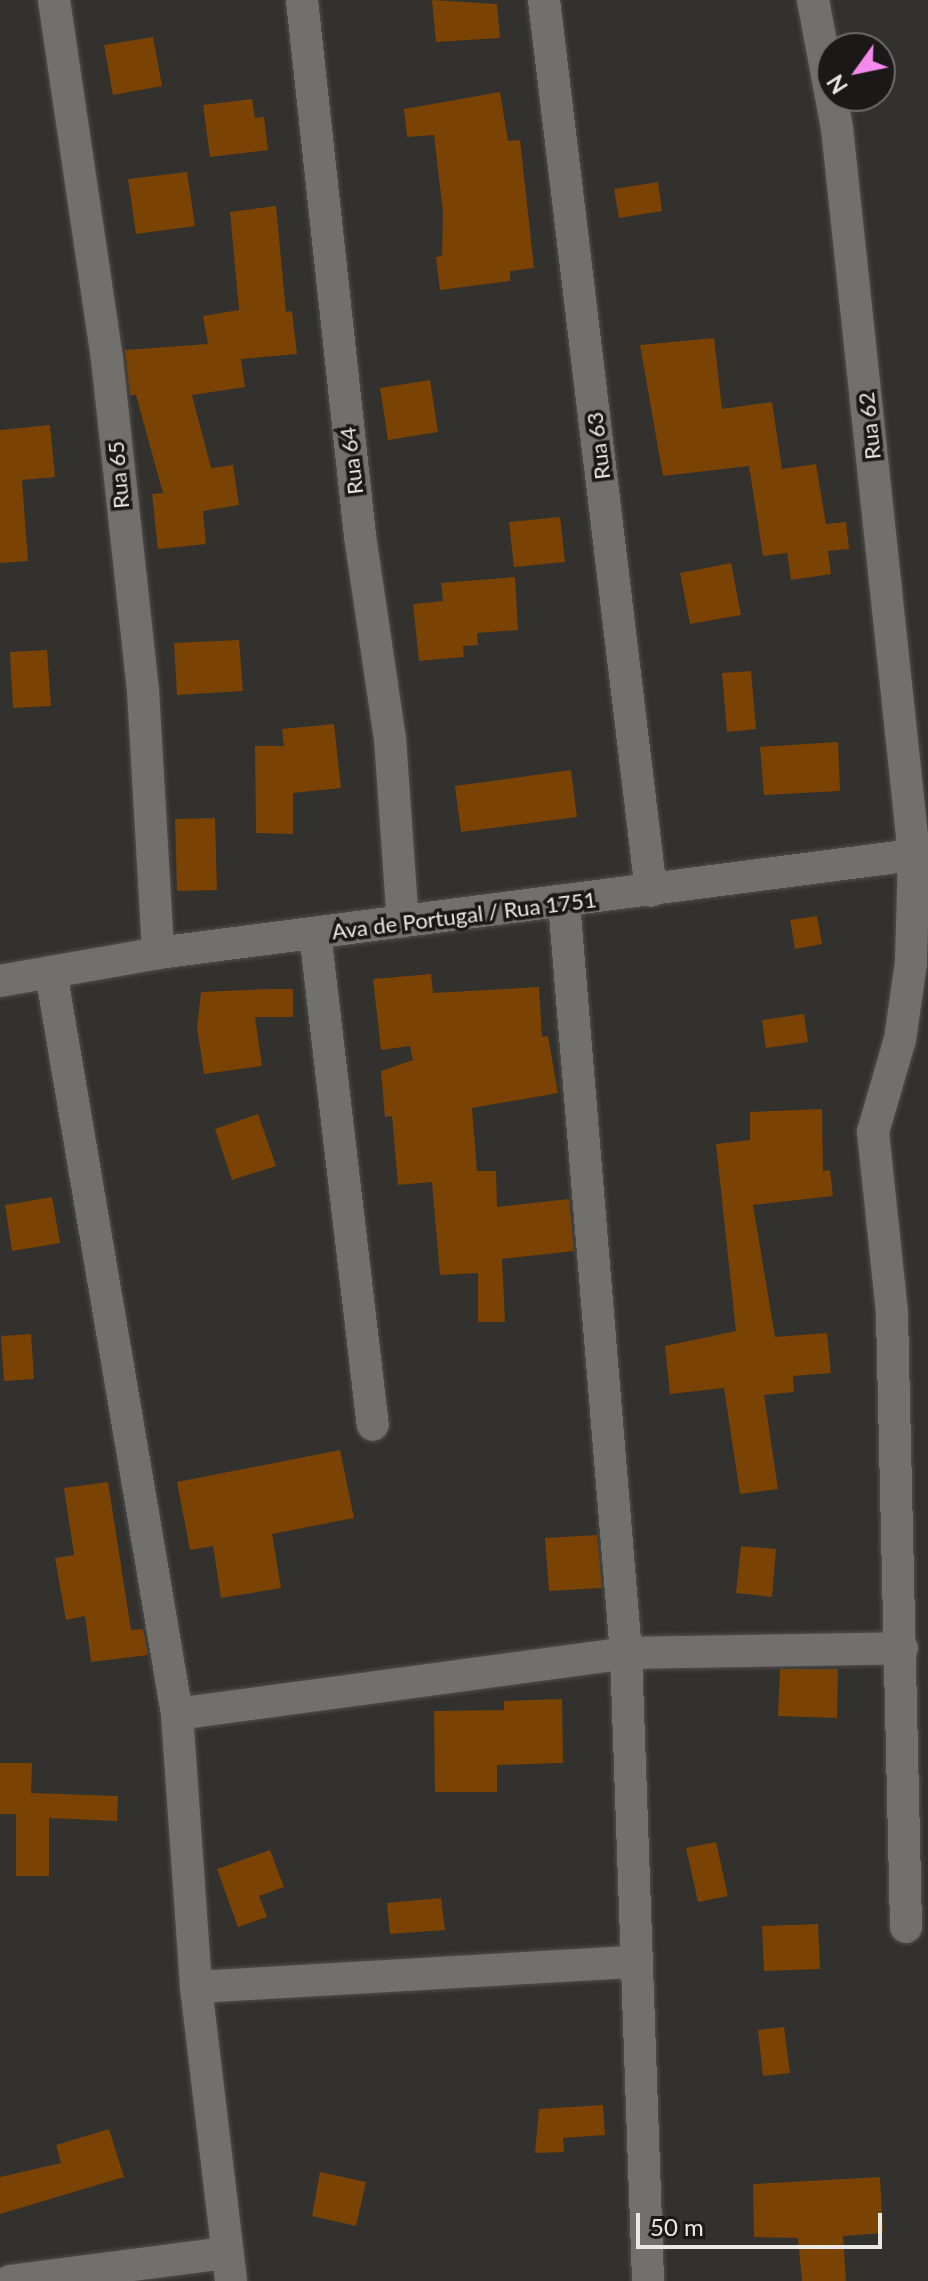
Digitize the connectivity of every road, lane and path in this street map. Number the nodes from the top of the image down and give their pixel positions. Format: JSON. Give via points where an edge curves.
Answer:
{"nodes":[{"id":1,"x":54,"y":0,"type":"edge"},
{"id":2,"x":302,"y":0,"type":"edge"},
{"id":3,"x":544,"y":0,"type":"edge"},
{"id":4,"x":813,"y":0,"type":"edge"},
{"id":5,"x":921,"y":854,"type":"edge"},
{"id":6,"x":651,"y":891,"type":"junction"},
{"id":7,"x":564,"y":902,"type":"junction"},
{"id":8,"x":403,"y":922,"type":"junction"},
{"id":9,"x":315,"y":933,"type":"junction"},
{"id":10,"x":158,"y":953,"type":"junction"},
{"id":11,"x":51,"y":972,"type":"junction"},
{"id":12,"x":0,"y":981,"type":"edge"},
{"id":13,"x":373,"y":1425,"type":"dead end"},
{"id":14,"x":902,"y":1648,"type":"junction"},
{"id":15,"x":626,"y":1653,"type":"junction"},
{"id":16,"x":177,"y":1714,"type":"junction"},
{"id":17,"x":906,"y":1927,"type":"dead end"},
{"id":18,"x":635,"y":1962,"type":"junction"},
{"id":19,"x":196,"y":1987,"type":"junction"},
{"id":20,"x":228,"y":2267,"type":"edge"},
{"id":21,"x":10,"y":2281,"type":"edge"},
{"id":22,"x":648,"y":2281,"type":"edge"}],
"edges":[{"from":1,"to":10,"type":"street","name":"Rua 65","via":[[107,359],[143,690]]},
{"from":2,"to":8,"type":"street","name":"Rua 64","via":[[343,395],[390,738]]},
{"from":3,"to":6,"type":"street","name":"Rua 63"},
{"from":4,"to":5,"type":"street","name":"Rua 62","via":[[837,128]]},
{"from":5,"to":6,"type":"street","name":"Ava de Portugal / Rua 1751"},
{"from":5,"to":14,"type":"street","name":"Rua 62","via":[[900,1039],[873,1132],[892,1314]]},
{"from":6,"to":7,"type":"street","name":"Ava de Portugal / Rua 1751"},
{"from":7,"to":8,"type":"street","name":"Ava de Portugal / Rua 1751"},
{"from":7,"to":15,"type":"street"},
{"from":8,"to":9,"type":"street","name":"Ava de Portugal / Rua 1751"},
{"from":9,"to":10,"type":"street","name":"Ava de Portugal / Rua 1751"},
{"from":9,"to":13,"type":"street"},
{"from":10,"to":11,"type":"street","name":"Ava de Portugal / Rua 1751"},
{"from":11,"to":12,"type":"street","name":"Ava de Portugal / Rua 1751"},
{"from":11,"to":16,"type":"street"},
{"from":14,"to":15,"type":"street"},
{"from":14,"to":17,"type":"street","name":"Rua 62"},
{"from":15,"to":16,"type":"street"},
{"from":15,"to":18,"type":"street"},
{"from":16,"to":19,"type":"street"},
{"from":18,"to":19,"type":"street"},
{"from":18,"to":22,"type":"street"},
{"from":19,"to":20,"type":"street"},
{"from":20,"to":21,"type":"street"}]}
